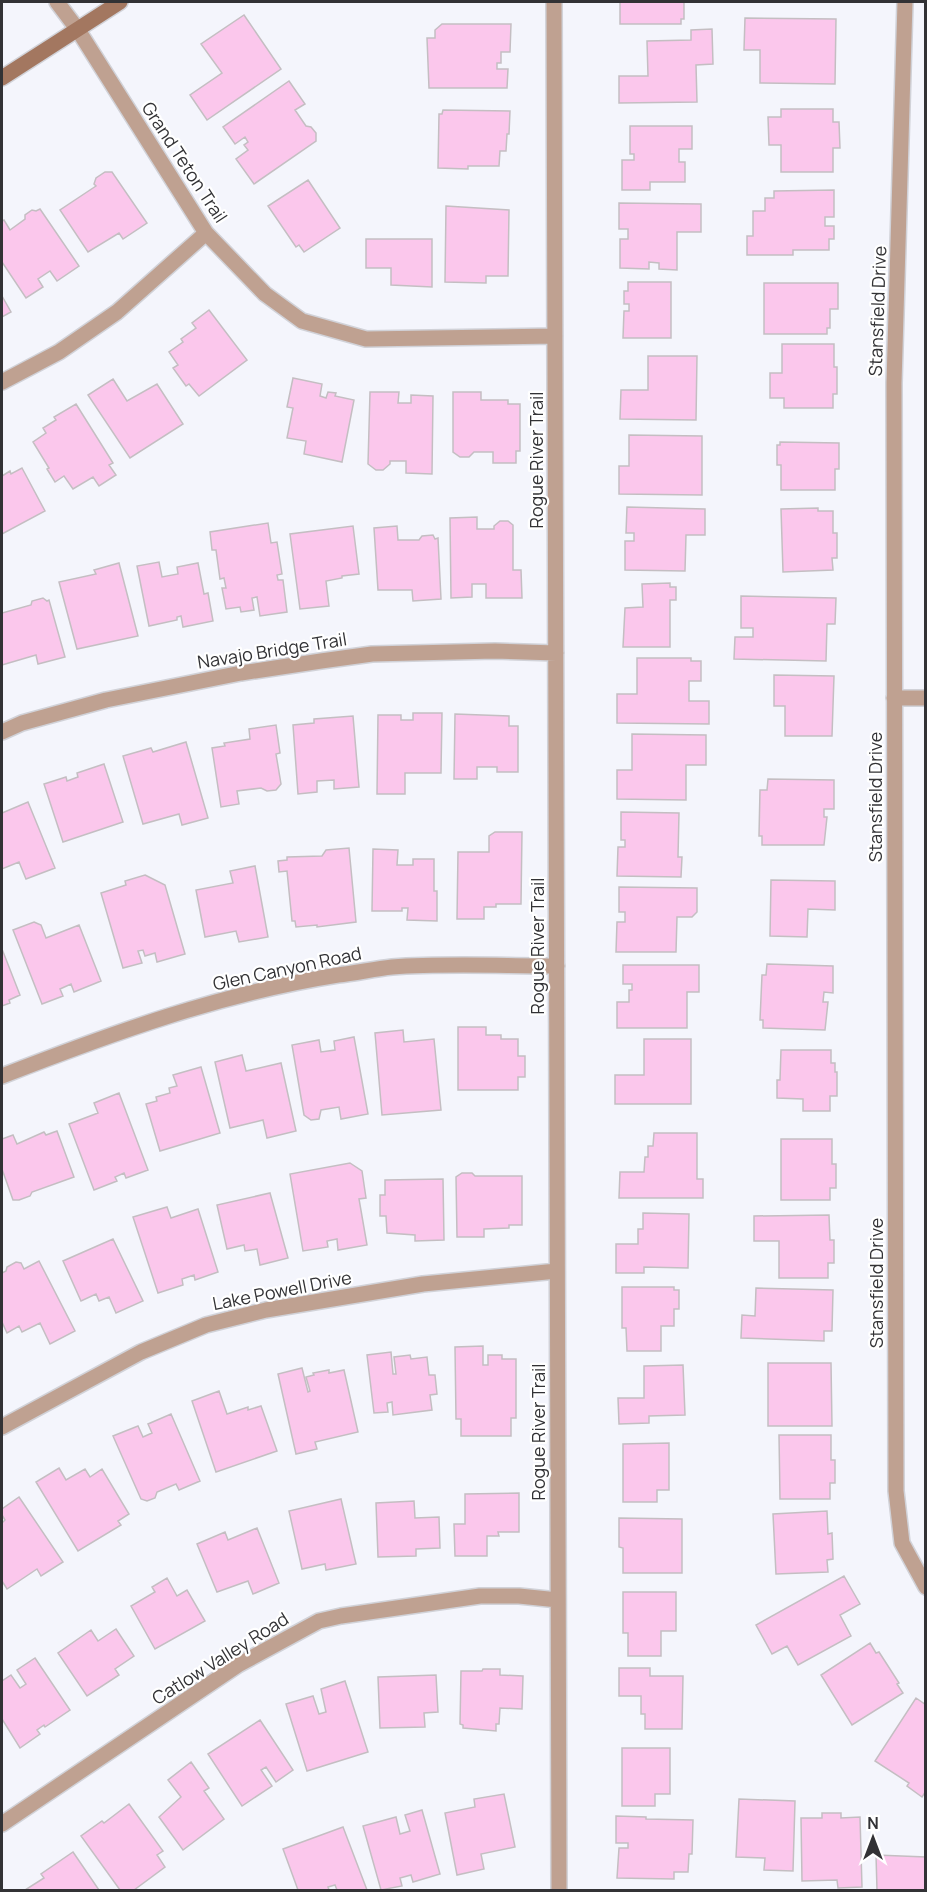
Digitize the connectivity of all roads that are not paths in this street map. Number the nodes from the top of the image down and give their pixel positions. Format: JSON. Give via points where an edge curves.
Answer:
{"nodes":[{"id":1,"x":57,"y":2,"type":"edge"},
{"id":2,"x":120,"y":2,"type":"edge"},
{"id":3,"x":554,"y":2,"type":"edge"},
{"id":4,"x":905,"y":2,"type":"edge"},
{"id":5,"x":78,"y":30,"type":"junction"},
{"id":6,"x":2,"y":78,"type":"edge"},
{"id":7,"x":206,"y":233,"type":"junction"},
{"id":8,"x":555,"y":336,"type":"junction"},
{"id":9,"x":2,"y":382,"type":"edge"},
{"id":10,"x":556,"y":653,"type":"junction"},
{"id":11,"x":894,"y":698,"type":"junction"},
{"id":12,"x":926,"y":698,"type":"edge"},
{"id":13,"x":2,"y":732,"type":"edge"},
{"id":14,"x":557,"y":966,"type":"junction"},
{"id":15,"x":2,"y":1076,"type":"edge"},
{"id":16,"x":557,"y":1271,"type":"junction"},
{"id":17,"x":2,"y":1427,"type":"edge"},
{"id":18,"x":926,"y":1587,"type":"edge"},
{"id":19,"x":558,"y":1600,"type":"junction"},
{"id":20,"x":2,"y":1824,"type":"edge"},
{"id":21,"x":559,"y":1890,"type":"edge"}],
"edges":[{"from":1,"to":5,"type":"street","name":"Grand Teton Trail"},
{"from":2,"to":5,"type":"street"},
{"from":3,"to":8,"type":"street","name":"Rogue River Trail"},
{"from":4,"to":11,"type":"street","name":"Stansfield Drive","via":[[894,383]]},
{"from":5,"to":6,"type":"street"},
{"from":5,"to":7,"type":"street","name":"Grand Teton Trail"},
{"from":7,"to":8,"type":"street","name":"Grand Teton Trail","via":[[265,294],[302,321],[366,339]]},
{"from":7,"to":9,"type":"street","via":[[117,312],[59,352]]},
{"from":8,"to":10,"type":"street","name":"Rogue River Trail"},
{"from":10,"to":13,"type":"street","name":"Navajo Bridge Trail","via":[[372,654],[331,659],[106,700]]},
{"from":10,"to":14,"type":"street","name":"Rogue River Trail"},
{"from":11,"to":12,"type":"street"},
{"from":11,"to":18,"type":"street","name":"Stansfield Drive","via":[[896,1491],[902,1543]]},
{"from":14,"to":15,"type":"street","name":"Glen Canyon Road","via":[[391,967],[313,979],[250,992],[176,1015],[67,1050]]},
{"from":14,"to":16,"type":"street","name":"Rogue River Trail"},
{"from":16,"to":17,"type":"street","name":"Lake Powell Drive","via":[[423,1284],[266,1310],[206,1325],[141,1352]]},
{"from":16,"to":19,"type":"street","name":"Rogue River Trail"},
{"from":19,"to":20,"type":"street","name":"Catlow Valley Road","via":[[480,1596],[319,1620],[238,1665]]},
{"from":19,"to":21,"type":"street","name":"Rogue River Trail"}]}
